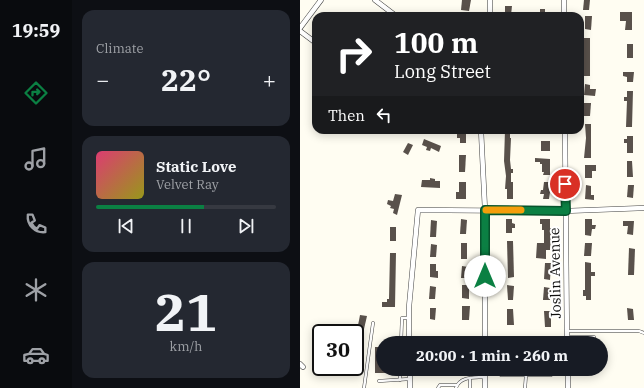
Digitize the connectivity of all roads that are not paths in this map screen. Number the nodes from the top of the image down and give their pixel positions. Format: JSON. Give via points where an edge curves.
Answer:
{"nodes":[{"id":1,"x":321,"y":0,"type":"edge"},
{"id":2,"x":375,"y":0,"type":"edge"},
{"id":3,"x":490,"y":0,"type":"edge"},
{"id":4,"x":564,"y":0,"type":"edge"},
{"id":5,"x":312,"y":12,"type":"edge"},
{"id":6,"x":312,"y":12,"type":"edge"},
{"id":7,"x":391,"y":12,"type":"edge"},
{"id":8,"x":490,"y":12,"type":"edge"},
{"id":9,"x":564,"y":12,"type":"edge"},
{"id":10,"x":300,"y":29,"type":"edge"},
{"id":11,"x":312,"y":40,"type":"edge"},
{"id":12,"x":481,"y":134,"type":"edge"},
{"id":13,"x":565,"y":134,"type":"edge"},
{"id":14,"x":644,"y":208,"type":"edge"},
{"id":15,"x":485,"y":210,"type":"junction"},
{"id":16,"x":566,"y":211,"type":"junction"},
{"id":17,"x":409,"y":318,"type":"junction"},
{"id":18,"x":374,"y":323,"type":"dead end"},
{"id":19,"x":567,"y":330,"type":"junction"},
{"id":20,"x":644,"y":333,"type":"edge"},
{"id":21,"x":401,"y":336,"type":"edge"},
{"id":22,"x":409,"y":336,"type":"edge"},
{"id":23,"x":485,"y":336,"type":"edge"},
{"id":24,"x":567,"y":336,"type":"edge"},
{"id":25,"x":400,"y":376,"type":"edge"},
{"id":26,"x":526,"y":376,"type":"edge"},
{"id":27,"x":568,"y":376,"type":"edge"},
{"id":28,"x":485,"y":377,"type":"joint"},
{"id":29,"x":470,"y":378,"type":"junction"},
{"id":30,"x":410,"y":379,"type":"joint"},
{"id":31,"x":400,"y":380,"type":"junction"},
{"id":32,"x":379,"y":382,"type":"dead end"},
{"id":33,"x":457,"y":386,"type":"edge"},
{"id":34,"x":364,"y":388,"type":"edge"},
{"id":35,"x":410,"y":388,"type":"edge"},
{"id":36,"x":438,"y":388,"type":"edge"},
{"id":37,"x":470,"y":388,"type":"edge"},
{"id":38,"x":485,"y":388,"type":"edge"},
{"id":39,"x":525,"y":388,"type":"edge"},
{"id":40,"x":568,"y":388,"type":"edge"}],
"edges":[{"from":1,"to":5,"type":"street"},
{"from":2,"to":7,"type":"street"},
{"from":3,"to":8,"type":"street"},
{"from":4,"to":9,"type":"street"},
{"from":6,"to":10,"type":"street"},
{"from":10,"to":11,"type":"street"},
{"from":12,"to":15,"type":"street"},
{"from":13,"to":16,"type":"street","name":"Joslin Avenue"},
{"from":14,"to":16,"type":"street"},
{"from":15,"to":16,"type":"street"},
{"from":15,"to":17,"type":"street","via":[[418,210]]},
{"from":15,"to":23,"type":"street"},
{"from":16,"to":19,"type":"street","name":"Joslin Avenue"},
{"from":17,"to":21,"type":"lane","via":[[402,318]]},
{"from":17,"to":22,"type":"street"},
{"from":18,"to":34,"type":"lane"},
{"from":19,"to":20,"type":"lane"},
{"from":19,"to":24,"type":"street","name":"Joslin Avenue"},
{"from":25,"to":31,"type":"lane"},
{"from":26,"to":39,"type":"lane"},
{"from":27,"to":40,"type":"street"},
{"from":28,"to":29,"type":"lane"},
{"from":28,"to":38,"type":"street"},
{"from":29,"to":33,"type":"lane","via":[[460,381]]},
{"from":29,"to":37,"type":"lane"},
{"from":30,"to":31,"type":"lane"},
{"from":30,"to":35,"type":"street"},
{"from":31,"to":32,"type":"lane"},
{"from":33,"to":36,"type":"lane","via":[[440,385]]}]}
